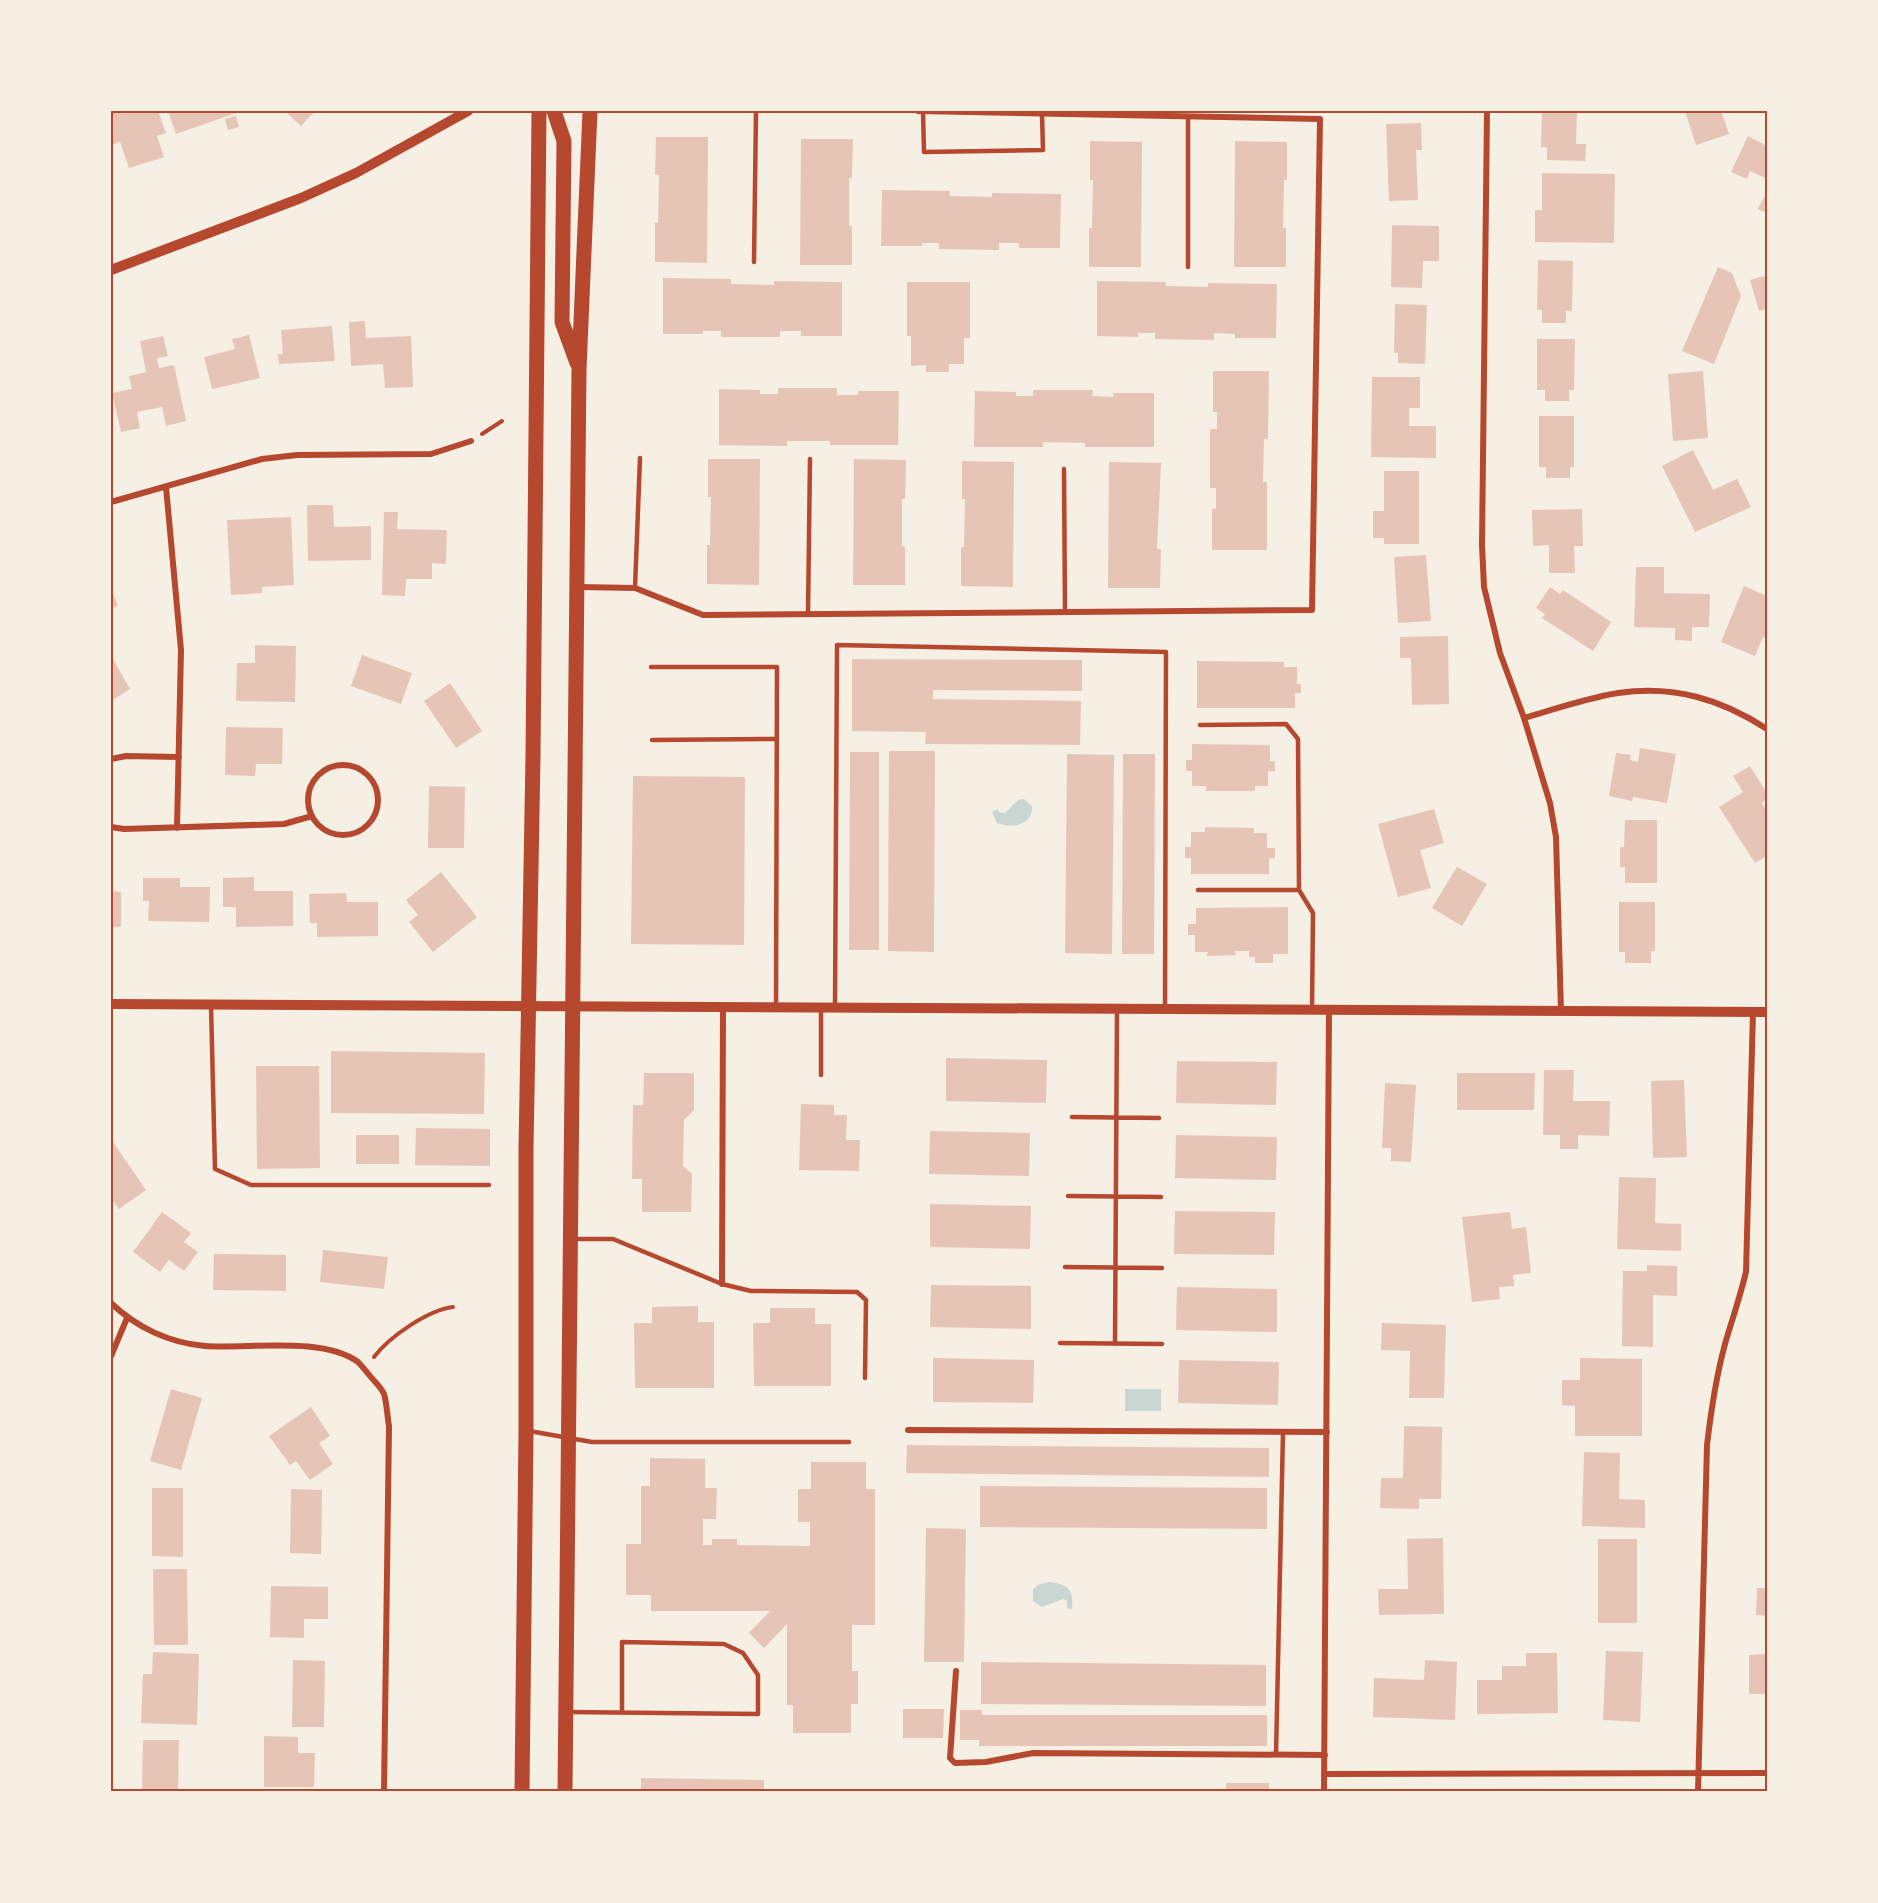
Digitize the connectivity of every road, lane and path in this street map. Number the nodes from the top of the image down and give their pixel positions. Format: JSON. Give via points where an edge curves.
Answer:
{"nodes":[{"id":1,"x":468,"y":111,"type":"edge"},
{"id":2,"x":539,"y":111,"type":"edge"},
{"id":3,"x":554,"y":111,"type":"edge"},
{"id":4,"x":590,"y":111,"type":"edge"},
{"id":5,"x":756,"y":111,"type":"edge"},
{"id":6,"x":918,"y":111,"type":"edge"},
{"id":7,"x":923,"y":111,"type":"edge"},
{"id":8,"x":957,"y":111,"type":"edge"},
{"id":9,"x":1487,"y":111,"type":"edge"},
{"id":10,"x":1042,"y":114,"type":"junction"},
{"id":11,"x":1188,"y":117,"type":"junction"},
{"id":12,"x":754,"y":262,"type":"dead end"},
{"id":13,"x":1188,"y":267,"type":"dead end"},
{"id":14,"x":111,"y":270,"type":"edge"},
{"id":15,"x":579,"y":369,"type":"junction"},
{"id":16,"x":502,"y":422,"type":"dead end"},
{"id":17,"x":471,"y":441,"type":"joint"},
{"id":18,"x":640,"y":458,"type":"dead end"},
{"id":19,"x":810,"y":459,"type":"dead end"},
{"id":20,"x":1064,"y":470,"type":"dead end"},
{"id":21,"x":166,"y":487,"type":"junction"},
{"id":22,"x":111,"y":502,"type":"edge"},
{"id":23,"x":578,"y":587,"type":"junction"},
{"id":24,"x":635,"y":588,"type":"junction"},
{"id":25,"x":1065,"y":612,"type":"junction"},
{"id":26,"x":808,"y":614,"type":"junction"},
{"id":27,"x":651,"y":667,"type":"dead end"},
{"id":28,"x":1524,"y":718,"type":"junction"},
{"id":29,"x":1200,"y":725,"type":"dead end"},
{"id":30,"x":1767,"y":729,"type":"edge"},
{"id":31,"x":777,"y":739,"type":"junction"},
{"id":32,"x":652,"y":740,"type":"dead end"},
{"id":33,"x":179,"y":757,"type":"junction"},
{"id":34,"x":111,"y":759,"type":"edge"},
{"id":35,"x":312,"y":816,"type":"junction"},
{"id":36,"x":111,"y":827,"type":"edge"},
{"id":37,"x":177,"y":828,"type":"junction"},
{"id":38,"x":1198,"y":890,"type":"dead end"},
{"id":39,"x":1299,"y":890,"type":"junction"},
{"id":40,"x":111,"y":1004,"type":"edge"},
{"id":41,"x":211,"y":1004,"type":"junction"},
{"id":42,"x":528,"y":1005,"type":"junction"},
{"id":43,"x":572,"y":1005,"type":"junction"},
{"id":44,"x":723,"y":1007,"type":"junction"},
{"id":45,"x":776,"y":1007,"type":"junction"},
{"id":46,"x":821,"y":1008,"type":"junction"},
{"id":47,"x":836,"y":1008,"type":"junction"},
{"id":48,"x":1117,"y":1009,"type":"junction"},
{"id":49,"x":1165,"y":1009,"type":"junction"},
{"id":50,"x":1312,"y":1009,"type":"junction"},
{"id":51,"x":1329,"y":1009,"type":"junction"},
{"id":52,"x":1561,"y":1011,"type":"junction"},
{"id":53,"x":1753,"y":1012,"type":"junction"},
{"id":54,"x":1767,"y":1012,"type":"edge"},
{"id":55,"x":821,"y":1075,"type":"dead end"},
{"id":56,"x":1072,"y":1117,"type":"dead end"},
{"id":57,"x":1118,"y":1117,"type":"junction"},
{"id":58,"x":1159,"y":1118,"type":"dead end"},
{"id":59,"x":489,"y":1185,"type":"dead end"},
{"id":60,"x":1068,"y":1196,"type":"dead end"},
{"id":61,"x":1117,"y":1196,"type":"junction"},
{"id":62,"x":1161,"y":1197,"type":"dead end"},
{"id":63,"x":569,"y":1239,"type":"junction"},
{"id":64,"x":1065,"y":1267,"type":"dead end"},
{"id":65,"x":1116,"y":1268,"type":"junction"},
{"id":66,"x":1162,"y":1268,"type":"dead end"},
{"id":67,"x":722,"y":1284,"type":"junction"},
{"id":68,"x":111,"y":1303,"type":"edge"},
{"id":69,"x":453,"y":1307,"type":"dead end"},
{"id":70,"x":127,"y":1318,"type":"junction"},
{"id":71,"x":1060,"y":1343,"type":"dead end"},
{"id":72,"x":1115,"y":1344,"type":"junction"},
{"id":73,"x":1162,"y":1344,"type":"dead end"},
{"id":74,"x":111,"y":1356,"type":"edge"},
{"id":75,"x":365,"y":1369,"type":"junction"},
{"id":76,"x":865,"y":1378,"type":"dead end"},
{"id":77,"x":908,"y":1430,"type":"dead end"},
{"id":78,"x":526,"y":1431,"type":"junction"},
{"id":79,"x":1283,"y":1432,"type":"junction"},
{"id":80,"x":1327,"y":1432,"type":"junction"},
{"id":81,"x":568,"y":1438,"type":"junction"},
{"id":82,"x":849,"y":1442,"type":"dead end"},
{"id":83,"x":956,"y":1671,"type":"dead end"},
{"id":84,"x":565,"y":1712,"type":"junction"},
{"id":85,"x":622,"y":1713,"type":"junction"},
{"id":86,"x":1276,"y":1755,"type":"junction"},
{"id":87,"x":1325,"y":1755,"type":"junction"},
{"id":88,"x":1698,"y":1773,"type":"junction"},
{"id":89,"x":1767,"y":1773,"type":"edge"},
{"id":90,"x":1324,"y":1774,"type":"junction"},
{"id":91,"x":384,"y":1792,"type":"edge"},
{"id":92,"x":522,"y":1792,"type":"edge"},
{"id":93,"x":565,"y":1792,"type":"edge"},
{"id":94,"x":1324,"y":1792,"type":"edge"},
{"id":95,"x":1698,"y":1792,"type":"edge"}],
"edges":[{"from":1,"to":14,"type":"street","via":[[356,173],[301,198]]},
{"from":2,"to":42,"type":"main road"},
{"from":3,"to":15,"type":"main road","via":[[564,141],[561,322]]},
{"from":4,"to":15,"type":"main road"},
{"from":5,"to":12,"type":"lane"},
{"from":6,"to":7,"type":"street"},
{"from":7,"to":8,"type":"street"},
{"from":7,"to":10,"type":"lane","via":[[924,152],[1043,150]]},
{"from":8,"to":10,"type":"street"},
{"from":9,"to":28,"type":"street","via":[[1484,587],[1500,653]]},
{"from":10,"to":11,"type":"street"},
{"from":11,"to":13,"type":"lane"},
{"from":11,"to":25,"type":"street","via":[[1320,119],[1312,610]]},
{"from":15,"to":23,"type":"main road"},
{"from":16,"to":17,"type":"path"},
{"from":17,"to":21,"type":"street","via":[[431,454],[262,459]]},
{"from":18,"to":24,"type":"lane"},
{"from":19,"to":26,"type":"lane"},
{"from":20,"to":25,"type":"lane"},
{"from":21,"to":22,"type":"street"},
{"from":21,"to":33,"type":"street","via":[[181,650]]},
{"from":23,"to":24,"type":"street"},
{"from":23,"to":43,"type":"main road"},
{"from":24,"to":26,"type":"street","via":[[704,615]]},
{"from":25,"to":26,"type":"street"},
{"from":27,"to":31,"type":"lane","via":[[777,667]]},
{"from":28,"to":30,"type":"street","via":[[1617,693],[1677,691],[1743,713]]},
{"from":28,"to":52,"type":"street","via":[[1550,803],[1556,837]]},
{"from":29,"to":39,"type":"lane","via":[[1286,724],[1298,739]]},
{"from":31,"to":32,"type":"lane"},
{"from":31,"to":45,"type":"lane"},
{"from":33,"to":34,"type":"street"},
{"from":33,"to":37,"type":"street"},
{"from":35,"to":35,"type":"street","via":[[329,833],[353,834],[363,830],[377,813],[378,791],[366,773],[356,767],[333,766],[322,771],[309,792]]},
{"from":35,"to":37,"type":"street","via":[[284,824]]},
{"from":36,"to":37,"type":"street"},
{"from":38,"to":39,"type":"lane"},
{"from":39,"to":50,"type":"lane","via":[[1313,913]]},
{"from":40,"to":41,"type":"street"},
{"from":41,"to":42,"type":"street"},
{"from":41,"to":59,"type":"lane","via":[[215,1169],[251,1185]]},
{"from":42,"to":43,"type":"street"},
{"from":42,"to":78,"type":"main road"},
{"from":43,"to":44,"type":"street"},
{"from":43,"to":63,"type":"main road"},
{"from":44,"to":45,"type":"street"},
{"from":44,"to":67,"type":"street"},
{"from":45,"to":46,"type":"street"},
{"from":46,"to":47,"type":"street"},
{"from":46,"to":55,"type":"lane"},
{"from":47,"to":48,"type":"street"},
{"from":47,"to":49,"type":"lane","via":[[837,645],[1166,652]]},
{"from":48,"to":49,"type":"street"},
{"from":48,"to":57,"type":"lane"},
{"from":49,"to":50,"type":"street"},
{"from":50,"to":51,"type":"street"},
{"from":51,"to":52,"type":"street"},
{"from":51,"to":80,"type":"street"},
{"from":52,"to":53,"type":"street"},
{"from":53,"to":54,"type":"street"},
{"from":53,"to":88,"type":"street","via":[[1746,1272],[1712,1397],[1707,1445]]},
{"from":56,"to":57,"type":"lane"},
{"from":57,"to":58,"type":"lane"},
{"from":57,"to":61,"type":"lane"},
{"from":60,"to":61,"type":"lane"},
{"from":61,"to":62,"type":"lane"},
{"from":61,"to":65,"type":"lane"},
{"from":63,"to":67,"type":"lane","via":[[613,1239]]},
{"from":63,"to":81,"type":"main road"},
{"from":64,"to":65,"type":"lane"},
{"from":65,"to":66,"type":"lane"},
{"from":65,"to":72,"type":"lane"},
{"from":67,"to":76,"type":"lane","via":[[751,1291],[857,1292],[866,1300]]},
{"from":68,"to":70,"type":"street"},
{"from":69,"to":75,"type":"path","via":[[442,1308],[401,1333],[380,1348]]},
{"from":70,"to":74,"type":"street"},
{"from":70,"to":75,"type":"street","via":[[156,1334],[203,1346],[329,1350]]},
{"from":71,"to":72,"type":"lane"},
{"from":72,"to":73,"type":"lane"},
{"from":75,"to":91,"type":"street","via":[[383,1392],[389,1425]]},
{"from":77,"to":79,"type":"street"},
{"from":78,"to":81,"type":"lane"},
{"from":78,"to":92,"type":"main road"},
{"from":79,"to":80,"type":"street"},
{"from":79,"to":86,"type":"lane"},
{"from":80,"to":87,"type":"street"},
{"from":81,"to":82,"type":"lane","via":[[592,1442]]},
{"from":81,"to":84,"type":"main road"},
{"from":83,"to":86,"type":"street","via":[[950,1758],[955,1762],[986,1762],[1033,1753]]},
{"from":84,"to":85,"type":"lane"},
{"from":84,"to":93,"type":"main road"},
{"from":85,"to":85,"type":"lane","via":[[622,1642],[724,1644],[743,1653],[758,1675],[758,1714]]},
{"from":86,"to":87,"type":"street"},
{"from":87,"to":90,"type":"street"},
{"from":88,"to":89,"type":"street"},
{"from":88,"to":90,"type":"street"},
{"from":88,"to":95,"type":"street"},
{"from":90,"to":94,"type":"street"}]}
